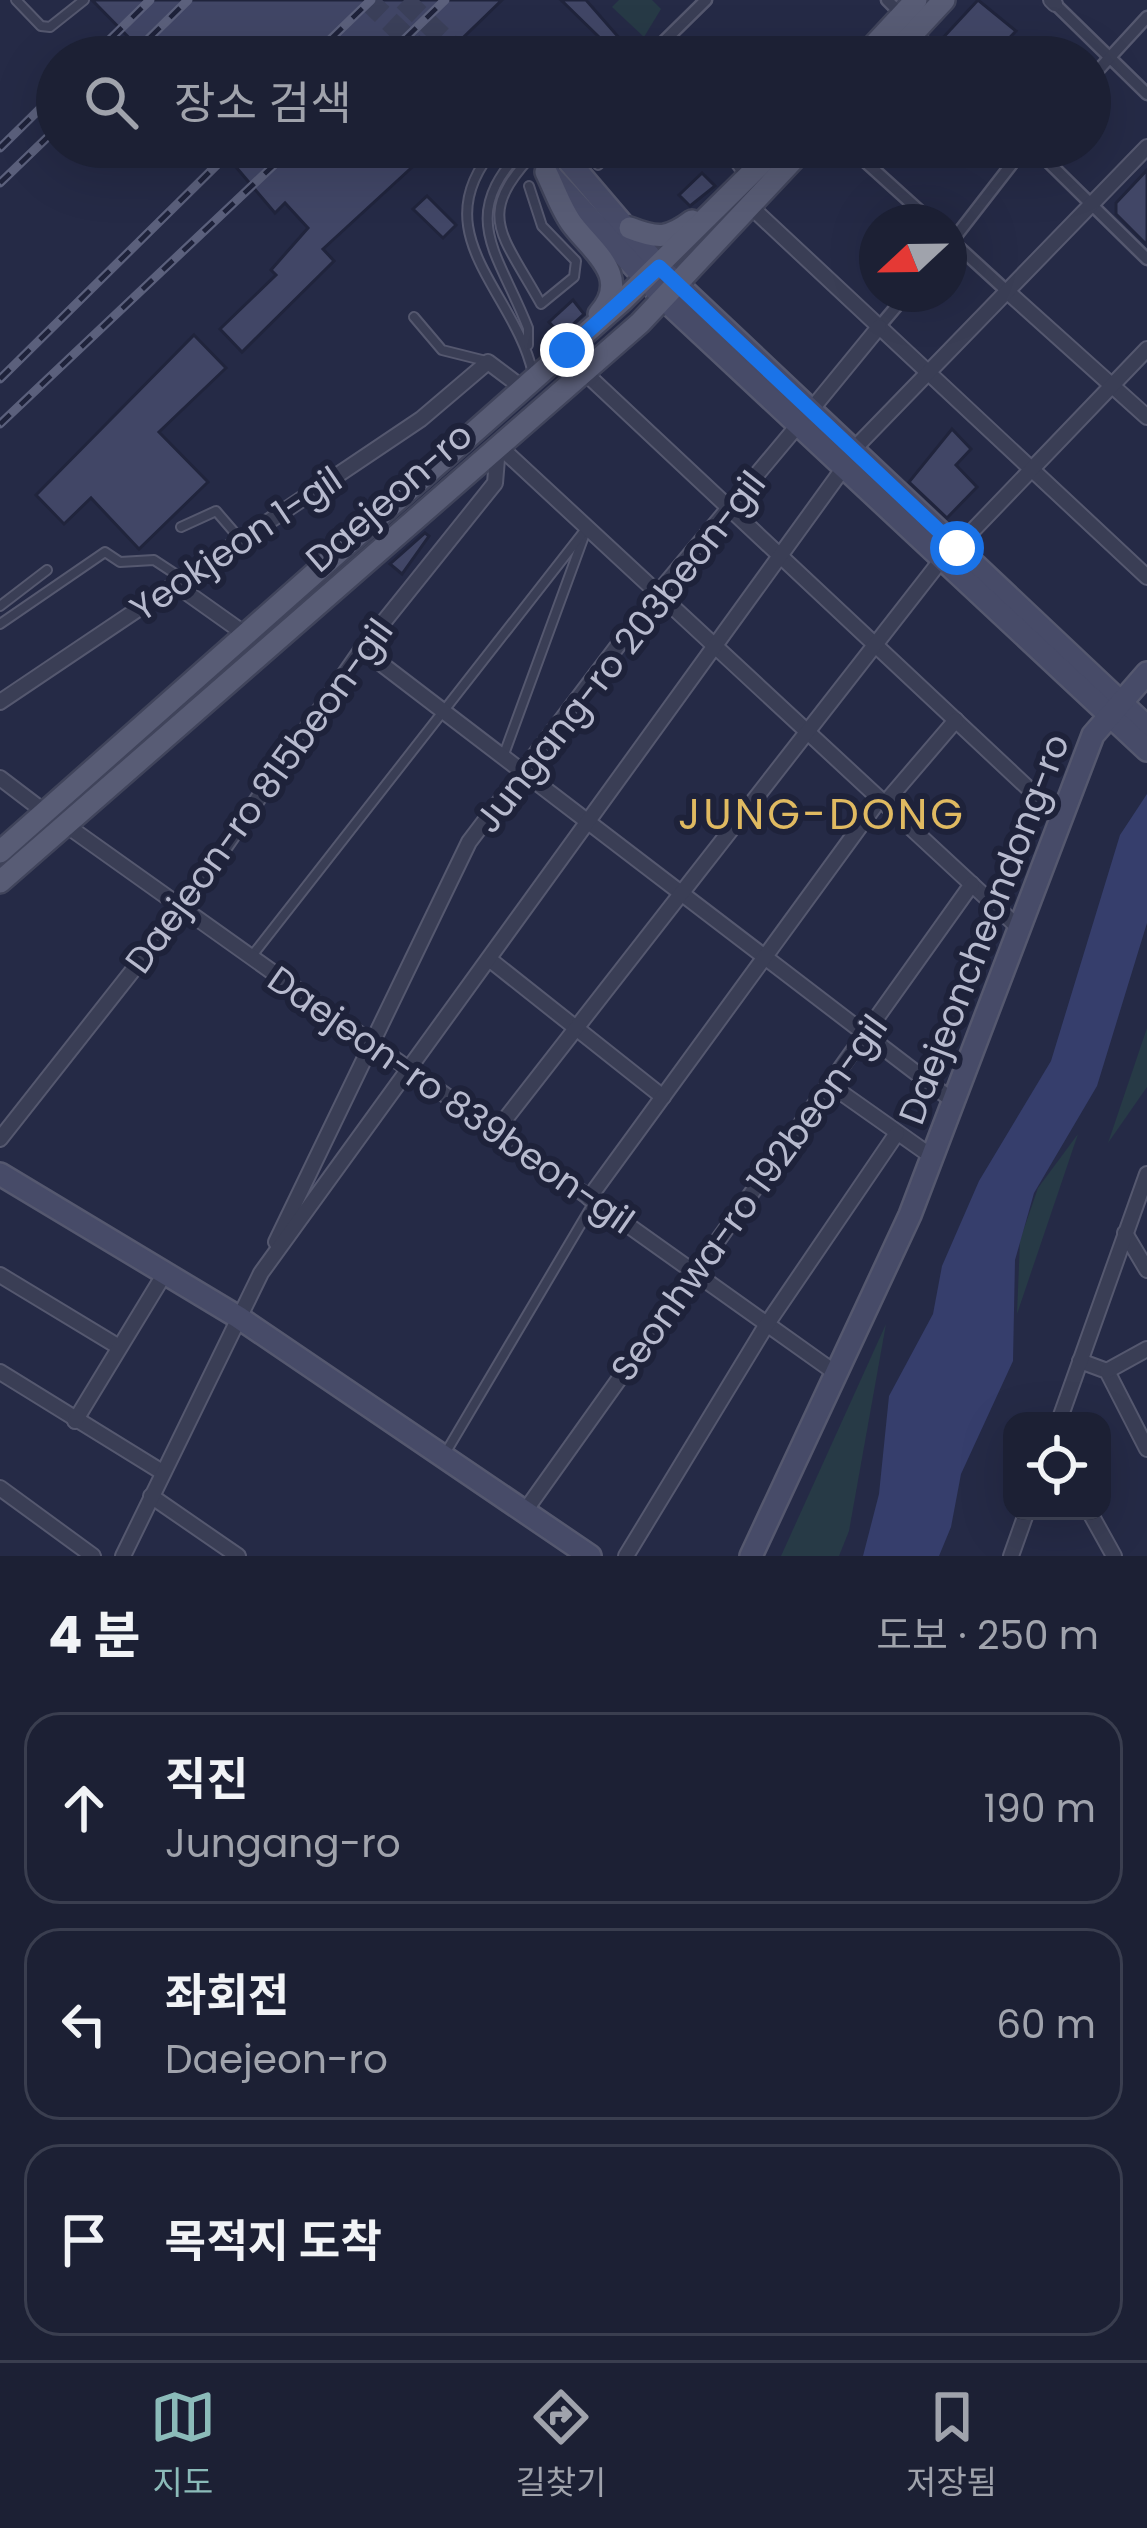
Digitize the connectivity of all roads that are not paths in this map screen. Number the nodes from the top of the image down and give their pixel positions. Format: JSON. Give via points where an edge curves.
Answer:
{"nodes":[{"id":1,"x":16,"y":0,"type":"edge"},
{"id":2,"x":84,"y":0,"type":"edge"},
{"id":3,"x":706,"y":0,"type":"edge"},
{"id":4,"x":944,"y":0,"type":"edge"},
{"id":5,"x":1053,"y":2,"type":"edge"},
{"id":6,"x":905,"y":12,"type":"edge"},
{"id":7,"x":1147,"y":17,"type":"edge"},
{"id":8,"x":669,"y":36,"type":"edge"},
{"id":9,"x":883,"y":36,"type":"edge"},
{"id":10,"x":924,"y":36,"type":"edge"},
{"id":11,"x":1088,"y":36,"type":"edge"},
{"id":12,"x":1111,"y":57,"type":"edge"},
{"id":13,"x":1111,"y":59,"type":"edge"},
{"id":14,"x":1147,"y":94,"type":"edge"},
{"id":15,"x":1147,"y":148,"type":"edge"},
{"id":16,"x":480,"y":168,"type":"edge"},
{"id":17,"x":505,"y":168,"type":"edge"},
{"id":18,"x":520,"y":168,"type":"edge"},
{"id":19,"x":575,"y":168,"type":"edge"},
{"id":20,"x":739,"y":168,"type":"edge"},
{"id":21,"x":758,"y":168,"type":"edge"},
{"id":22,"x":786,"y":168,"type":"edge"},
{"id":23,"x":872,"y":168,"type":"edge"},
{"id":24,"x":1011,"y":168,"type":"edge"},
{"id":25,"x":1052,"y":168,"type":"edge"},
{"id":26,"x":537,"y":179,"type":"junction"},
{"id":27,"x":748,"y":179,"type":"junction"},
{"id":28,"x":912,"y":204,"type":"edge"},
{"id":29,"x":725,"y":205,"type":"junction"},
{"id":30,"x":750,"y":206,"type":"junction"},
{"id":31,"x":1094,"y":206,"type":"junction"},
{"id":32,"x":967,"y":221,"type":"edge"},
{"id":33,"x":630,"y":228,"type":"junction"},
{"id":34,"x":967,"y":256,"type":"edge"},
{"id":35,"x":1147,"y":259,"type":"edge"},
{"id":36,"x":652,"y":273,"type":"junction"},
{"id":37,"x":672,"y":293,"type":"junction"},
{"id":38,"x":1010,"y":294,"type":"junction"},
{"id":39,"x":892,"y":312,"type":"edge"},
{"id":40,"x":414,"y":317,"type":"dead end"},
{"id":41,"x":879,"y":327,"type":"junction"},
{"id":42,"x":528,"y":348,"type":"junction"},
{"id":43,"x":1147,"y":349,"type":"edge"},
{"id":44,"x":567,"y":350,"type":"junction"},
{"id":45,"x":488,"y":362,"type":"junction"},
{"id":46,"x":584,"y":371,"type":"junction"},
{"id":47,"x":929,"y":376,"type":"junction"},
{"id":48,"x":529,"y":384,"type":"junction"},
{"id":49,"x":1113,"y":385,"type":"junction"},
{"id":50,"x":805,"y":417,"type":"junction"},
{"id":51,"x":1147,"y":417,"type":"edge"},
{"id":52,"x":498,"y":445,"type":"junction"},
{"id":53,"x":849,"y":458,"type":"junction"},
{"id":54,"x":1033,"y":467,"type":"junction"},
{"id":55,"x":733,"y":509,"type":"junction"},
{"id":56,"x":181,"y":527,"type":"dead end"},
{"id":57,"x":586,"y":529,"type":"junction"},
{"id":58,"x":242,"y":541,"type":"junction"},
{"id":59,"x":950,"y":553,"type":"junction"},
{"id":60,"x":780,"y":554,"type":"junction"},
{"id":61,"x":47,"y":570,"type":"dead end"},
{"id":62,"x":1147,"y":577,"type":"edge"},
{"id":63,"x":180,"y":583,"type":"junction"},
{"id":64,"x":657,"y":594,"type":"junction"},
{"id":65,"x":0,"y":606,"type":"edge"},
{"id":66,"x":0,"y":624,"type":"edge"},
{"id":67,"x":245,"y":634,"type":"junction"},
{"id":68,"x":876,"y":645,"type":"junction"},
{"id":69,"x":715,"y":647,"type":"junction"},
{"id":70,"x":362,"y":649,"type":"junction"},
{"id":71,"x":1147,"y":673,"type":"edge"},
{"id":72,"x":0,"y":702,"type":"edge"},
{"id":73,"x":444,"y":711,"type":"junction"},
{"id":74,"x":1127,"y":718,"type":"edge"},
{"id":75,"x":956,"y":720,"type":"junction"},
{"id":76,"x":807,"y":732,"type":"junction"},
{"id":77,"x":1147,"y":750,"type":"edge"},
{"id":78,"x":503,"y":757,"type":"junction"},
{"id":79,"x":523,"y":772,"type":"junction"},
{"id":80,"x":0,"y":778,"type":"edge"},
{"id":81,"x":882,"y":801,"type":"junction"},
{"id":82,"x":1060,"y":818,"type":"junction"},
{"id":83,"x":56,"y":819,"type":"junction"},
{"id":84,"x":591,"y":824,"type":"junction"},
{"id":85,"x":0,"y":853,"type":"edge"},
{"id":86,"x":0,"y":882,"type":"edge"},
{"id":87,"x":972,"y":884,"type":"junction"},
{"id":88,"x":682,"y":893,"type":"junction"},
{"id":89,"x":182,"y":908,"type":"junction"},
{"id":90,"x":1019,"y":928,"type":"junction"},
{"id":91,"x":251,"y":957,"type":"junction"},
{"id":92,"x":765,"y":957,"type":"junction"},
{"id":93,"x":490,"y":959,"type":"junction"},
{"id":94,"x":576,"y":1028,"type":"junction"},
{"id":95,"x":866,"y":1034,"type":"junction"},
{"id":96,"x":371,"y":1043,"type":"junction"},
{"id":97,"x":412,"y":1072,"type":"junction"},
{"id":98,"x":830,"y":1084,"type":"junction"},
{"id":99,"x":663,"y":1097,"type":"junction"},
{"id":100,"x":953,"y":1101,"type":"junction"},
{"id":101,"x":496,"y":1131,"type":"junction"},
{"id":102,"x":896,"y":1133,"type":"junction"},
{"id":103,"x":0,"y":1139,"type":"edge"},
{"id":104,"x":931,"y":1156,"type":"junction"},
{"id":105,"x":0,"y":1174,"type":"edge"},
{"id":106,"x":1147,"y":1174,"type":"edge"},
{"id":107,"x":592,"y":1200,"type":"junction"},
{"id":108,"x":1126,"y":1233,"type":"junction"},
{"id":109,"x":1147,"y":1270,"type":"edge"},
{"id":110,"x":165,"y":1273,"type":"junction"},
{"id":111,"x":260,"y":1273,"type":"junction"},
{"id":112,"x":695,"y":1273,"type":"junction"},
{"id":113,"x":0,"y":1275,"type":"edge"},
{"id":114,"x":238,"y":1316,"type":"junction"},
{"id":115,"x":766,"y":1324,"type":"junction"},
{"id":116,"x":119,"y":1347,"type":"junction"},
{"id":117,"x":1147,"y":1349,"type":"edge"},
{"id":118,"x":1080,"y":1361,"type":"junction"},
{"id":119,"x":1107,"y":1371,"type":"junction"},
{"id":120,"x":0,"y":1372,"type":"edge"},
{"id":121,"x":837,"y":1374,"type":"junction"},
{"id":122,"x":1062,"y":1412,"type":"edge"},
{"id":123,"x":75,"y":1421,"type":"junction"},
{"id":124,"x":1147,"y":1449,"type":"edge"},
{"id":125,"x":442,"y":1459,"type":"junction"},
{"id":126,"x":162,"y":1472,"type":"junction"},
{"id":127,"x":0,"y":1488,"type":"edge"},
{"id":128,"x":151,"y":1496,"type":"junction"},
{"id":129,"x":525,"y":1511,"type":"junction"},
{"id":130,"x":1024,"y":1520,"type":"edge"},
{"id":131,"x":1094,"y":1520,"type":"edge"},
{"id":132,"x":754,"y":1551,"type":"edge"},
{"id":133,"x":93,"y":1556,"type":"edge"},
{"id":134,"x":123,"y":1556,"type":"edge"},
{"id":135,"x":238,"y":1556,"type":"edge"},
{"id":136,"x":590,"y":1556,"type":"edge"},
{"id":137,"x":626,"y":1556,"type":"edge"},
{"id":138,"x":1011,"y":1556,"type":"edge"},
{"id":139,"x":1114,"y":1556,"type":"edge"}],
"edges":[{"from":1,"to":2,"type":"lane","via":[[50,28]]},
{"from":3,"to":8,"type":"street"},
{"from":4,"to":6,"type":"main road"},
{"from":5,"to":11,"type":"street"},
{"from":6,"to":9,"type":"main road"},
{"from":6,"to":10,"type":"street"},
{"from":7,"to":12,"type":"street"},
{"from":13,"to":14,"type":"street"},
{"from":15,"to":31,"type":"street"},
{"from":16,"to":42,"type":"lane","via":[[467,225],[480,265]]},
{"from":17,"to":42,"type":"lane","via":[[494,180],[486,218],[528,328]]},
{"from":18,"to":26,"type":"lane","via":[[498,199],[498,217],[542,304],[574,277],[576,261],[542,226]]},
{"from":19,"to":33,"type":"main road"},
{"from":20,"to":27,"type":"lane"},
{"from":21,"to":27,"type":"main road","name":"Daejeon-ro"},
{"from":22,"to":30,"type":"main road","name":"Daejeon-ro"},
{"from":23,"to":28,"type":"street"},
{"from":24,"to":32,"type":"street"},
{"from":25,"to":31,"type":"street"},
{"from":26,"to":36,"type":"main road"},
{"from":26,"to":44,"type":"main road","via":[[610,269],[607,304]]},
{"from":27,"to":29,"type":"main road","name":"Daejeon-ro"},
{"from":29,"to":33,"type":"main road","via":[[672,236]]},
{"from":29,"to":36,"type":"main road","name":"Daejeon-ro"},
{"from":30,"to":37,"type":"main road","name":"Daejeon-ro"},
{"from":30,"to":41,"type":"street"},
{"from":31,"to":35,"type":"street"},
{"from":31,"to":38,"type":"street"},
{"from":33,"to":36,"type":"main road"},
{"from":34,"to":38,"type":"street"},
{"from":36,"to":37,"type":"main road"},
{"from":36,"to":44,"type":"main road","name":"Daejeon-ro"},
{"from":37,"to":46,"type":"main road","name":"Daejeon-ro"},
{"from":37,"to":50,"type":"main road"},
{"from":38,"to":47,"type":"street"},
{"from":38,"to":49,"type":"street"},
{"from":39,"to":41,"type":"street"},
{"from":40,"to":45,"type":"lane","via":[[442,350]]},
{"from":41,"to":47,"type":"street"},
{"from":41,"to":50,"type":"street","name":"Jungang-ro 203beon-gil"},
{"from":42,"to":48,"type":"lane"},
{"from":43,"to":49,"type":"street"},
{"from":44,"to":48,"type":"main road","name":"Daejeon-ro"},
{"from":45,"to":48,"type":"street"},
{"from":45,"to":58,"type":"street","name":"Yeokjeon 1-gil"},
{"from":46,"to":52,"type":"main road","name":"Daejeon-ro"},
{"from":46,"to":55,"type":"street"},
{"from":47,"to":53,"type":"street"},
{"from":47,"to":54,"type":"street"},
{"from":48,"to":67,"type":"main road","name":"Daejeon-ro"},
{"from":49,"to":51,"type":"street"},
{"from":49,"to":54,"type":"street"},
{"from":50,"to":53,"type":"main road"},
{"from":50,"to":55,"type":"street","name":"Jungang-ro 203beon-gil"},
{"from":52,"to":57,"type":"street"},
{"from":52,"to":70,"type":"street","name":"Daejeon-ro 815beon-gil","via":[[495,483]]},
{"from":52,"to":83,"type":"main road","name":"Daejeon-ro"},
{"from":53,"to":59,"type":"main road"},
{"from":53,"to":60,"type":"street"},
{"from":54,"to":59,"type":"street"},
{"from":54,"to":62,"type":"street"},
{"from":55,"to":60,"type":"street"},
{"from":55,"to":64,"type":"street","name":"Jungang-ro 203beon-gil"},
{"from":56,"to":58,"type":"lane","via":[[216,511]]},
{"from":57,"to":64,"type":"street"},
{"from":57,"to":73,"type":"lane"},
{"from":57,"to":78,"type":"lane"},
{"from":58,"to":63,"type":"street","name":"Yeokjeon 1-gil"},
{"from":59,"to":68,"type":"street"},
{"from":59,"to":74,"type":"main road"},
{"from":60,"to":68,"type":"street"},
{"from":60,"to":69,"type":"street"},
{"from":61,"to":65,"type":"lane"},
{"from":63,"to":66,"type":"lane","via":[[154,560],[120,562],[105,552]]},
{"from":63,"to":67,"type":"street"},
{"from":63,"to":72,"type":"street","name":"Yeokjeon 1-gil"},
{"from":64,"to":69,"type":"street"},
{"from":64,"to":79,"type":"street","name":"Jungang-ro 203beon-gil"},
{"from":67,"to":83,"type":"main road","name":"Daejeon-ro"},
{"from":68,"to":75,"type":"street"},
{"from":68,"to":76,"type":"street"},
{"from":69,"to":76,"type":"street"},
{"from":69,"to":84,"type":"street"},
{"from":70,"to":73,"type":"street"},
{"from":70,"to":89,"type":"street","name":"Daejeon-ro 815beon-gil"},
{"from":71,"to":74,"type":"main road","name":"Daejeoncheondong-ro"},
{"from":73,"to":78,"type":"street"},
{"from":73,"to":91,"type":"lane"},
{"from":74,"to":77,"type":"main road"},
{"from":74,"to":82,"type":"main road","name":"Daejeoncheondong-ro"},
{"from":75,"to":81,"type":"street"},
{"from":75,"to":82,"type":"street"},
{"from":76,"to":81,"type":"street"},
{"from":76,"to":88,"type":"street"},
{"from":78,"to":79,"type":"street"},
{"from":79,"to":84,"type":"street"},
{"from":79,"to":96,"type":"street","name":"Jungang-ro 203beon-gil","via":[[469,842]]},
{"from":80,"to":83,"type":"street","name":"Daejeon-ro 839beon-gil"},
{"from":81,"to":87,"type":"street"},
{"from":81,"to":92,"type":"street"},
{"from":82,"to":90,"type":"main road","name":"Daejeoncheondong-ro"},
{"from":83,"to":85,"type":"main road","name":"Daejeon-ro"},
{"from":83,"to":86,"type":"main road","name":"Daejeon-ro"},
{"from":83,"to":89,"type":"street","name":"Daejeon-ro 839beon-gil"},
{"from":84,"to":88,"type":"street"},
{"from":84,"to":93,"type":"street"},
{"from":87,"to":90,"type":"street"},
{"from":87,"to":95,"type":"street","name":"Seonhwa-ro 192beon-gil"},
{"from":88,"to":92,"type":"street"},
{"from":88,"to":94,"type":"street"},
{"from":89,"to":91,"type":"street","name":"Daejeon-ro 839beon-gil"},
{"from":89,"to":103,"type":"street","name":"Daejeon-ro 815beon-gil"},
{"from":90,"to":100,"type":"main road","name":"Daejeoncheondong-ro"},
{"from":91,"to":96,"type":"street","name":"Daejeon-ro 839beon-gil"},
{"from":92,"to":95,"type":"street"},
{"from":92,"to":99,"type":"street"},
{"from":93,"to":94,"type":"street"},
{"from":93,"to":97,"type":"street"},
{"from":94,"to":99,"type":"street"},
{"from":94,"to":101,"type":"street"},
{"from":95,"to":98,"type":"street","name":"Seonhwa-ro 192beon-gil"},
{"from":95,"to":100,"type":"street"},
{"from":96,"to":97,"type":"street","name":"Daejeon-ro 839beon-gil"},
{"from":96,"to":111,"type":"street","name":"Jungang-ro 203beon-gil"},
{"from":97,"to":101,"type":"street","name":"Daejeon-ro 839beon-gil"},
{"from":97,"to":111,"type":"street"},
{"from":98,"to":102,"type":"street","name":"Daejeoncheondong-ro"},
{"from":98,"to":112,"type":"street","name":"Seonhwa-ro 192beon-gil"},
{"from":99,"to":107,"type":"street"},
{"from":100,"to":104,"type":"main road","name":"Daejeoncheondong-ro"},
{"from":101,"to":107,"type":"street","name":"Daejeon-ro 839beon-gil"},
{"from":102,"to":104,"type":"street","name":"Daejeoncheondong-ro"},
{"from":102,"to":115,"type":"street"},
{"from":104,"to":121,"type":"main road","name":"Daejeoncheondong-ro"},
{"from":105,"to":110,"type":"main road"},
{"from":106,"to":108,"type":"street"},
{"from":107,"to":112,"type":"street","name":"Daejeon-ro 839beon-gil"},
{"from":107,"to":125,"type":"lane"},
{"from":108,"to":109,"type":"street"},
{"from":108,"to":118,"type":"street"},
{"from":110,"to":114,"type":"main road"},
{"from":110,"to":116,"type":"street"},
{"from":111,"to":114,"type":"street"},
{"from":112,"to":115,"type":"street","name":"Daejeon-ro 839beon-gil"},
{"from":112,"to":129,"type":"street","name":"Seonhwa-ro 192beon-gil"},
{"from":113,"to":116,"type":"street"},
{"from":114,"to":125,"type":"main road"},
{"from":114,"to":126,"type":"street"},
{"from":115,"to":121,"type":"street","name":"Daejeon-ro 839beon-gil"},
{"from":115,"to":137,"type":"street"},
{"from":116,"to":123,"type":"street"},
{"from":117,"to":119,"type":"street"},
{"from":118,"to":119,"type":"street"},
{"from":118,"to":122,"type":"street"},
{"from":119,"to":124,"type":"street"},
{"from":120,"to":123,"type":"street"},
{"from":121,"to":132,"type":"main road","name":"Daejeoncheondong-ro"},
{"from":123,"to":126,"type":"street"},
{"from":125,"to":129,"type":"main road"},
{"from":126,"to":128,"type":"street"},
{"from":127,"to":133,"type":"street"},
{"from":128,"to":134,"type":"street"},
{"from":128,"to":135,"type":"street"},
{"from":129,"to":136,"type":"main road"},
{"from":130,"to":138,"type":"street"},
{"from":131,"to":139,"type":"street"}]}
